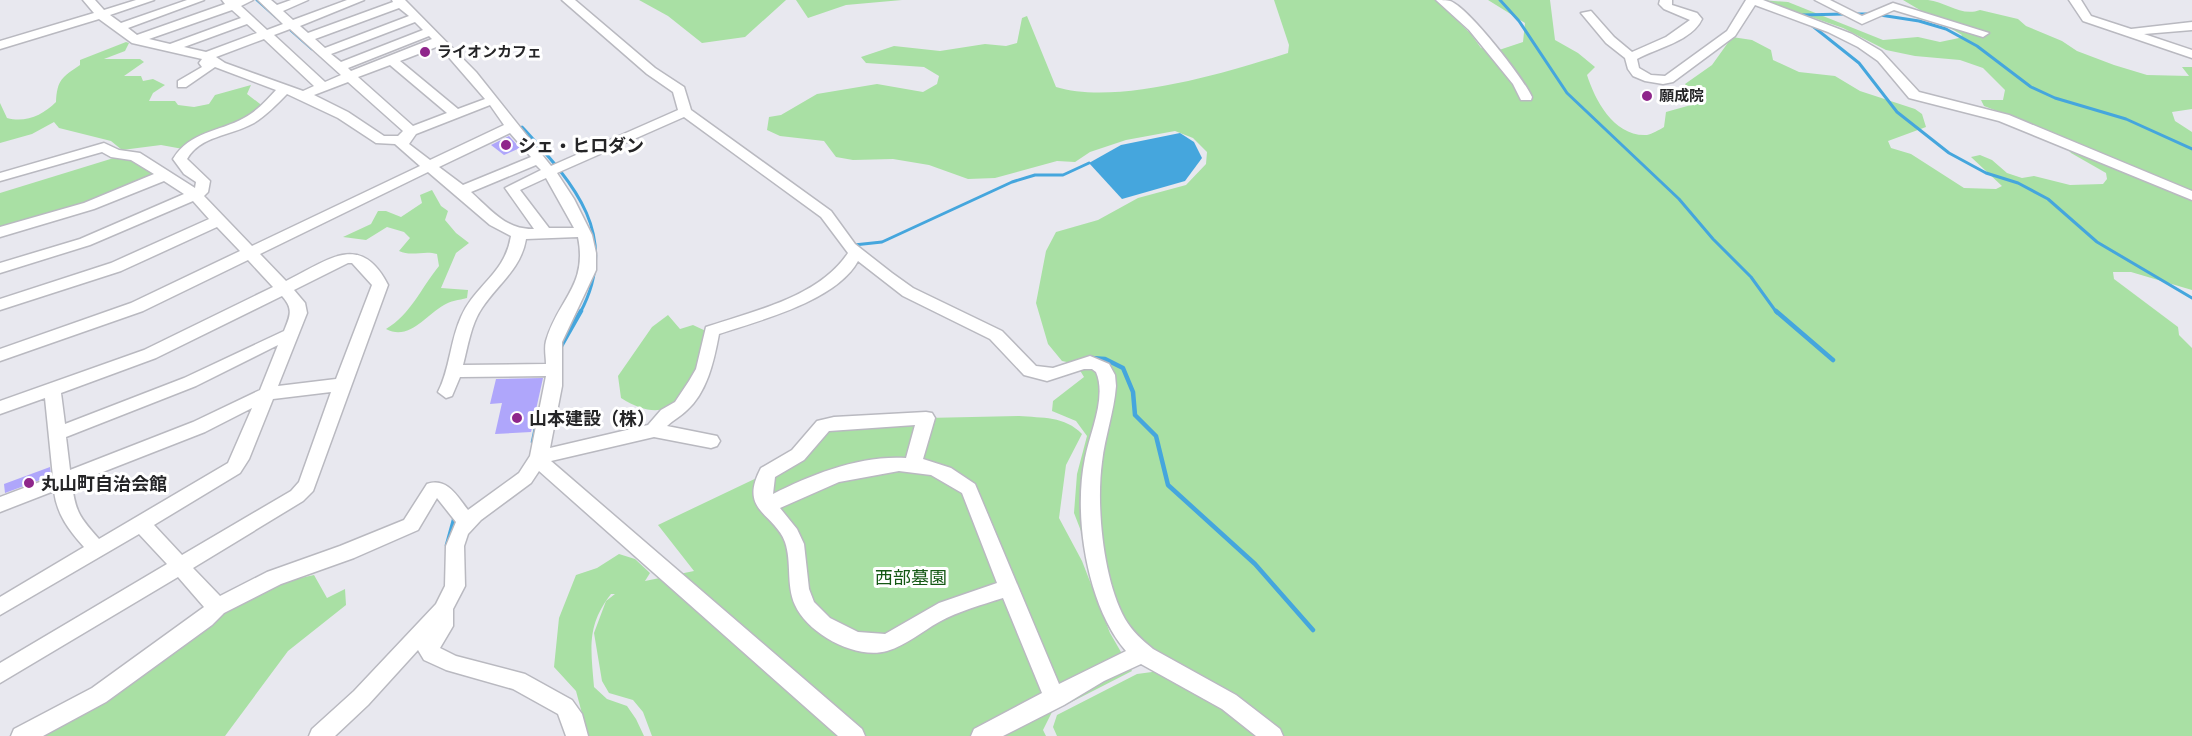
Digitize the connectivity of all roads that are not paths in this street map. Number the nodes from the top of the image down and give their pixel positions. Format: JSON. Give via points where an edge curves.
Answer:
{"nodes":[{"id":1,"x":89,"y":0,"type":"edge"},
{"id":2,"x":148,"y":0,"type":"edge"},
{"id":3,"x":198,"y":0,"type":"edge"},
{"id":4,"x":247,"y":0,"type":"edge"},
{"id":5,"x":264,"y":0,"type":"edge"},
{"id":6,"x":302,"y":0,"type":"edge"},
{"id":7,"x":358,"y":0,"type":"edge"},
{"id":8,"x":568,"y":0,"type":"edge"},
{"id":9,"x":1442,"y":0,"type":"edge"},
{"id":10,"x":1666,"y":0,"type":"edge"},
{"id":11,"x":1753,"y":0,"type":"edge"},
{"id":12,"x":1821,"y":0,"type":"edge"},
{"id":13,"x":2075,"y":0,"type":"edge"},
{"id":14,"x":230,"y":2,"type":"edge"},
{"id":15,"x":400,"y":2,"type":"edge"},
{"id":16,"x":275,"y":10,"type":"junction"},
{"id":17,"x":1587,"y":13,"type":"dead end"},
{"id":18,"x":102,"y":15,"type":"junction"},
{"id":19,"x":417,"y":17,"type":"junction"},
{"id":20,"x":249,"y":19,"type":"junction"},
{"id":21,"x":292,"y":25,"type":"junction"},
{"id":22,"x":2192,"y":26,"type":"edge"},
{"id":23,"x":118,"y":28,"type":"junction"},
{"id":24,"x":1983,"y":33,"type":"dead end"},
{"id":25,"x":265,"y":34,"type":"junction"},
{"id":26,"x":2133,"y":34,"type":"junction"},
{"id":27,"x":435,"y":36,"type":"junction"},
{"id":28,"x":306,"y":38,"type":"junction"},
{"id":29,"x":136,"y":40,"type":"junction"},
{"id":30,"x":0,"y":45,"type":"edge"},
{"id":31,"x":171,"y":48,"type":"junction"},
{"id":32,"x":321,"y":53,"type":"junction"},
{"id":33,"x":2192,"y":54,"type":"edge"},
{"id":34,"x":209,"y":57,"type":"junction"},
{"id":35,"x":1631,"y":57,"type":"junction"},
{"id":36,"x":391,"y":59,"type":"junction"},
{"id":37,"x":344,"y":72,"type":"junction"},
{"id":38,"x":183,"y":84,"type":"dead end"},
{"id":39,"x":323,"y":87,"type":"junction"},
{"id":40,"x":285,"y":88,"type":"junction"},
{"id":41,"x":303,"y":95,"type":"junction"},
{"id":42,"x":1526,"y":97,"type":"dead end"},
{"id":43,"x":493,"y":100,"type":"junction"},
{"id":44,"x":685,"y":112,"type":"junction"},
{"id":45,"x":456,"y":114,"type":"junction"},
{"id":46,"x":511,"y":127,"type":"junction"},
{"id":47,"x":406,"y":136,"type":"junction"},
{"id":48,"x":538,"y":159,"type":"junction"},
{"id":49,"x":428,"y":167,"type":"junction"},
{"id":50,"x":549,"y":172,"type":"junction"},
{"id":51,"x":165,"y":175,"type":"junction"},
{"id":52,"x":0,"y":177,"type":"edge"},
{"id":53,"x":461,"y":191,"type":"junction"},
{"id":54,"x":194,"y":194,"type":"junction"},
{"id":55,"x":2192,"y":196,"type":"edge"},
{"id":56,"x":219,"y":220,"type":"junction"},
{"id":57,"x":0,"y":232,"type":"edge"},
{"id":58,"x":583,"y":232,"type":"junction"},
{"id":59,"x":519,"y":234,"type":"junction"},
{"id":60,"x":540,"y":234,"type":"junction"},
{"id":61,"x":856,"y":252,"type":"junction"},
{"id":62,"x":251,"y":254,"type":"junction"},
{"id":63,"x":0,"y":268,"type":"edge"},
{"id":64,"x":284,"y":289,"type":"junction"},
{"id":65,"x":0,"y":305,"type":"edge"},
{"id":66,"x":290,"y":335,"type":"junction"},
{"id":67,"x":0,"y":355,"type":"edge"},
{"id":68,"x":555,"y":369,"type":"junction"},
{"id":69,"x":453,"y":372,"type":"junction"},
{"id":70,"x":342,"y":384,"type":"junction"},
{"id":71,"x":52,"y":389,"type":"junction"},
{"id":72,"x":446,"y":392,"type":"dead end"},
{"id":73,"x":266,"y":394,"type":"junction"},
{"id":74,"x":0,"y":408,"type":"edge"},
{"id":75,"x":654,"y":430,"type":"junction"},
{"id":76,"x":58,"y":433,"type":"junction"},
{"id":77,"x":711,"y":441,"type":"dead end"},
{"id":78,"x":539,"y":457,"type":"junction"},
{"id":79,"x":913,"y":465,"type":"junction"},
{"id":80,"x":63,"y":481,"type":"junction"},
{"id":81,"x":0,"y":505,"type":"edge"},
{"id":82,"x":766,"y":507,"type":"junction"},
{"id":83,"x":466,"y":521,"type":"junction"},
{"id":84,"x":142,"y":524,"type":"junction"},
{"id":85,"x":98,"y":550,"type":"junction"},
{"id":86,"x":180,"y":567,"type":"junction"},
{"id":87,"x":1007,"y":588,"type":"junction"},
{"id":88,"x":0,"y":607,"type":"edge"},
{"id":89,"x":217,"y":607,"type":"junction"},
{"id":90,"x":443,"y":610,"type":"junction"},
{"id":91,"x":1141,"y":654,"type":"junction"},
{"id":92,"x":0,"y":674,"type":"edge"},
{"id":93,"x":1057,"y":698,"type":"junction"},
{"id":94,"x":22,"y":736,"type":"edge"},
{"id":95,"x":320,"y":736,"type":"edge"},
{"id":96,"x":577,"y":736,"type":"edge"},
{"id":97,"x":854,"y":736,"type":"edge"},
{"id":98,"x":982,"y":736,"type":"edge"},
{"id":99,"x":1272,"y":736,"type":"edge"}],
"edges":[{"from":1,"to":18,"type":"street"},
{"from":2,"to":18,"type":"street"},
{"from":3,"to":23,"type":"street"},
{"from":4,"to":14,"type":"street"},
{"from":5,"to":16,"type":"street"},
{"from":6,"to":16,"type":"street"},
{"from":7,"to":21,"type":"street"},
{"from":8,"to":44,"type":"street","via":[[679,90]]},
{"from":9,"to":42,"type":"street","via":[[1475,26],[1521,83]]},
{"from":10,"to":35,"type":"street","via":[[1668,7],[1693,16],[1695,22],[1670,40]]},
{"from":11,"to":35,"type":"street","via":[[1731,33],[1669,79],[1640,75],[1632,67]]},
{"from":11,"to":55,"type":"street","via":[[1850,37],[1886,62],[1904,88],[1914,95],[2004,118]]},
{"from":12,"to":24,"type":"street","via":[[1862,20],[1893,6]]},
{"from":13,"to":26,"type":"street","via":[[2087,18]]},
{"from":14,"to":20,"type":"street"},
{"from":14,"to":29,"type":"street"},
{"from":15,"to":19,"type":"street"},
{"from":15,"to":28,"type":"street"},
{"from":16,"to":21,"type":"street"},
{"from":17,"to":35,"type":"street"},
{"from":18,"to":23,"type":"street"},
{"from":18,"to":30,"type":"street"},
{"from":19,"to":27,"type":"street"},
{"from":19,"to":32,"type":"street"},
{"from":20,"to":25,"type":"street"},
{"from":20,"to":31,"type":"street"},
{"from":21,"to":25,"type":"street"},
{"from":21,"to":28,"type":"street"},
{"from":22,"to":26,"type":"street"},
{"from":23,"to":29,"type":"street"},
{"from":25,"to":34,"type":"street"},
{"from":25,"to":39,"type":"street"},
{"from":26,"to":33,"type":"street"},
{"from":27,"to":36,"type":"street"},
{"from":27,"to":37,"type":"street"},
{"from":27,"to":43,"type":"street"},
{"from":28,"to":32,"type":"street"},
{"from":29,"to":31,"type":"street"},
{"from":31,"to":34,"type":"street"},
{"from":32,"to":37,"type":"street"},
{"from":34,"to":38,"type":"street","via":[[205,63],[209,68]]},
{"from":34,"to":40,"type":"street","via":[[221,66]]},
{"from":36,"to":37,"type":"street"},
{"from":36,"to":45,"type":"street"},
{"from":37,"to":39,"type":"street"},
{"from":37,"to":47,"type":"street"},
{"from":39,"to":41,"type":"street"},
{"from":40,"to":41,"type":"street"},
{"from":40,"to":54,"type":"street","via":[[251,119],[183,150],[180,159],[203,181],[203,188]]},
{"from":41,"to":47,"type":"street","via":[[381,140]]},
{"from":43,"to":45,"type":"street"},
{"from":43,"to":46,"type":"street"},
{"from":44,"to":50,"type":"street"},
{"from":44,"to":61,"type":"street","via":[[826,214]]},
{"from":45,"to":47,"type":"street"},
{"from":46,"to":48,"type":"street","via":[[521,134]]},
{"from":46,"to":49,"type":"street"},
{"from":47,"to":49,"type":"street","via":[[402,145]]},
{"from":48,"to":50,"type":"street"},
{"from":48,"to":53,"type":"street"},
{"from":49,"to":53,"type":"street"},
{"from":49,"to":62,"type":"street"},
{"from":50,"to":58,"type":"street"},
{"from":50,"to":60,"type":"street","via":[[512,188],[542,229]]},
{"from":51,"to":52,"type":"street","via":[[135,156],[116,154],[104,147]]},
{"from":51,"to":54,"type":"street"},
{"from":51,"to":57,"type":"street","via":[[89,206]]},
{"from":53,"to":59,"type":"street","via":[[495,222]]},
{"from":54,"to":56,"type":"street"},
{"from":54,"to":63,"type":"street","via":[[95,238]]},
{"from":56,"to":62,"type":"street"},
{"from":56,"to":65,"type":"street","via":[[116,267]]},
{"from":58,"to":60,"type":"street"},
{"from":58,"to":68,"type":"street","via":[[590,261],[554,342]]},
{"from":59,"to":60,"type":"street"},
{"from":59,"to":69,"type":"street","via":[[518,249],[508,272],[469,315]]},
{"from":61,"to":75,"type":"street","via":[[834,278],[789,303],[712,332],[704,369],[695,385],[681,406]]},
{"from":61,"to":91,"type":"street","via":[[908,292],[1005,341],[1016,360],[1038,374],[1095,363],[1107,374],[1108,388],[1093,461],[1090,525],[1110,609],[1122,632]]},
{"from":62,"to":64,"type":"street"},
{"from":62,"to":67,"type":"street","via":[[137,307]]},
{"from":64,"to":66,"type":"street","via":[[297,303],[299,313]]},
{"from":64,"to":70,"type":"street","via":[[346,258],[356,258],[376,277],[380,285]]},
{"from":64,"to":71,"type":"street","via":[[150,354]]},
{"from":66,"to":73,"type":"street"},
{"from":66,"to":76,"type":"street","via":[[190,382]]},
{"from":68,"to":69,"type":"street","via":[[518,374],[480,368]]},
{"from":68,"to":78,"type":"street"},
{"from":69,"to":72,"type":"street"},
{"from":70,"to":73,"type":"street"},
{"from":70,"to":86,"type":"street","via":[[307,486],[297,496]]},
{"from":71,"to":74,"type":"street"},
{"from":71,"to":76,"type":"street"},
{"from":73,"to":80,"type":"street","via":[[199,427]]},
{"from":73,"to":84,"type":"street","via":[[234,468]]},
{"from":75,"to":77,"type":"street"},
{"from":75,"to":78,"type":"street"},
{"from":76,"to":80,"type":"street"},
{"from":78,"to":83,"type":"street","via":[[513,489]]},
{"from":78,"to":97,"type":"street","via":[[544,466]]},
{"from":79,"to":82,"type":"street","via":[[843,474],[812,483]]},
{"from":79,"to":82,"type":"street","via":[[926,418],[823,426],[798,455],[767,473]]},
{"from":79,"to":87,"type":"street","via":[[955,477],[969,489]]},
{"from":80,"to":81,"type":"street"},
{"from":80,"to":85,"type":"street","via":[[65,504],[72,521]]},
{"from":82,"to":87,"type":"street","via":[[794,541],[799,588],[805,604],[830,629],[852,640],[888,642],[946,609]]},
{"from":83,"to":89,"type":"street","via":[[442,491],[433,489],[411,525],[274,578]]},
{"from":83,"to":90,"type":"street","via":[[455,546],[455,586]]},
{"from":84,"to":85,"type":"street"},
{"from":84,"to":86,"type":"street"},
{"from":85,"to":88,"type":"street"},
{"from":86,"to":89,"type":"street"},
{"from":86,"to":92,"type":"street"},
{"from":87,"to":93,"type":"street","via":[[1048,686]]},
{"from":89,"to":94,"type":"street","via":[[99,695]]},
{"from":90,"to":95,"type":"street"},
{"from":90,"to":96,"type":"street","via":[[447,615],[428,649],[431,654],[537,690],[565,707]]},
{"from":91,"to":93,"type":"street"},
{"from":91,"to":99,"type":"street","via":[[1229,702]]},
{"from":93,"to":98,"type":"street"}]}
